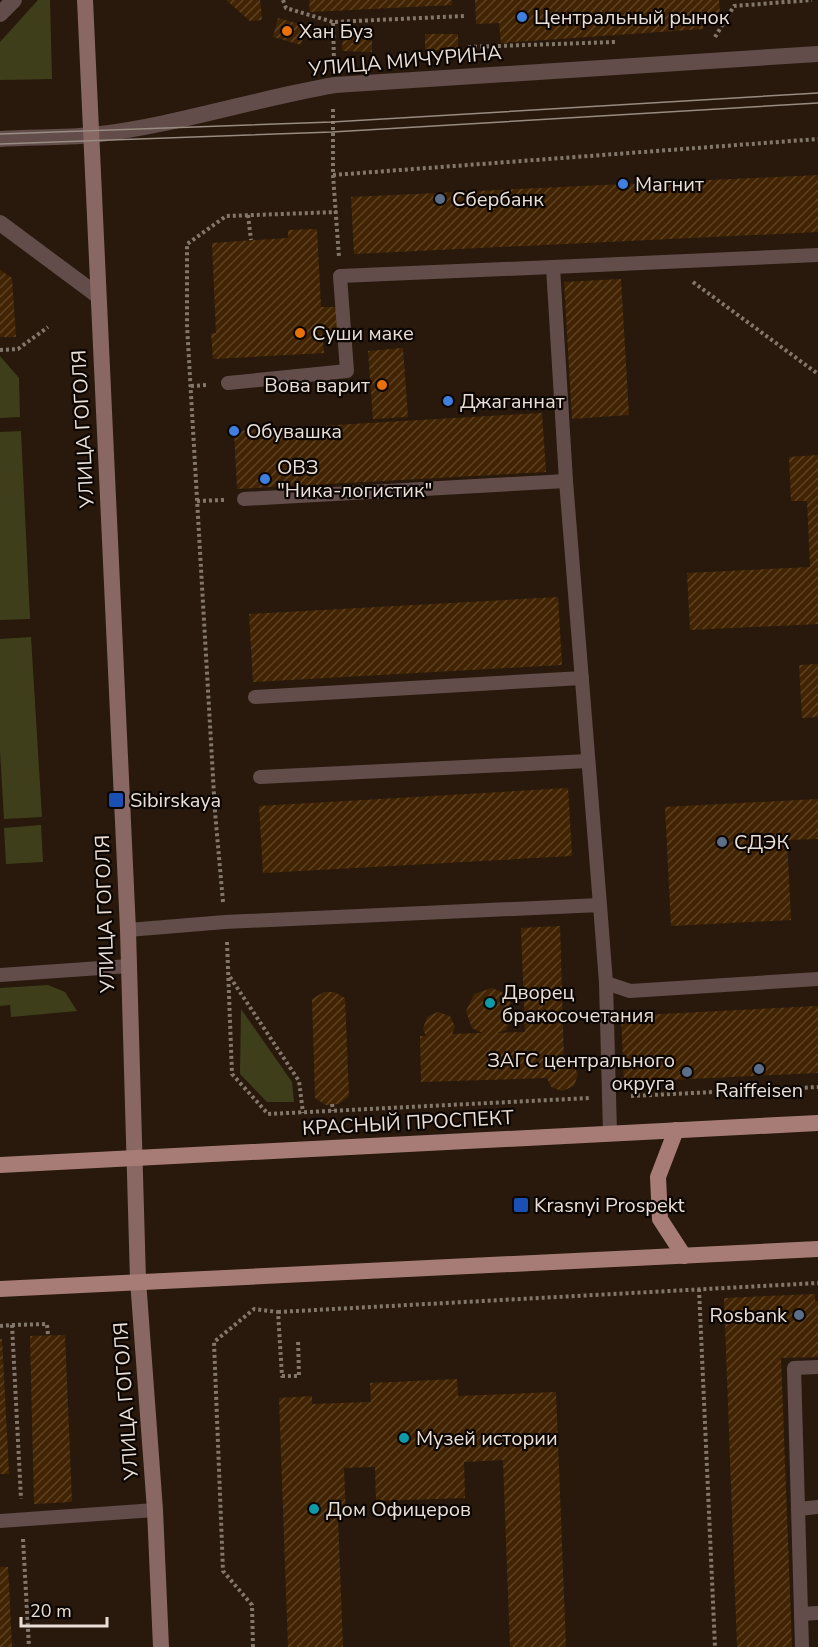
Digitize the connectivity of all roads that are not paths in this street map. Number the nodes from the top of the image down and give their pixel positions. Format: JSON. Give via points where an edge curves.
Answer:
{"nodes":[{"id":1,"x":14,"y":0,"type":"edge"},
{"id":2,"x":85,"y":0,"type":"edge"},
{"id":3,"x":0,"y":14,"type":"edge"},
{"id":4,"x":818,"y":54,"type":"edge"},
{"id":5,"x":91,"y":135,"type":"junction"},
{"id":6,"x":0,"y":138,"type":"edge"},
{"id":7,"x":0,"y":223,"type":"edge"},
{"id":8,"x":818,"y":255,"type":"edge"},
{"id":9,"x":553,"y":267,"type":"junction"},
{"id":10,"x":98,"y":295,"type":"junction"},
{"id":11,"x":228,"y":383,"type":"dead end"},
{"id":12,"x":566,"y":481,"type":"junction"},
{"id":13,"x":244,"y":499,"type":"road end"},
{"id":14,"x":582,"y":678,"type":"junction"},
{"id":15,"x":255,"y":697,"type":"dead end"},
{"id":16,"x":588,"y":761,"type":"junction"},
{"id":17,"x":260,"y":777,"type":"dead end"},
{"id":18,"x":600,"y":905,"type":"junction"},
{"id":19,"x":128,"y":930,"type":"junction"},
{"id":20,"x":129,"y":966,"type":"junction"},
{"id":21,"x":0,"y":975,"type":"edge"},
{"id":22,"x":818,"y":979,"type":"edge"},
{"id":23,"x":606,"y":983,"type":"junction"},
{"id":24,"x":818,"y":1122,"type":"edge"},
{"id":25,"x":676,"y":1130,"type":"junction"},
{"id":26,"x":610,"y":1133,"type":"junction"},
{"id":27,"x":134,"y":1159,"type":"junction"},
{"id":28,"x":0,"y":1165,"type":"edge"},
{"id":29,"x":818,"y":1249,"type":"edge"},
{"id":30,"x":684,"y":1256,"type":"junction"},
{"id":31,"x":138,"y":1280,"type":"junction"},
{"id":32,"x":0,"y":1289,"type":"edge"},
{"id":33,"x":818,"y":1367,"type":"edge"},
{"id":34,"x":818,"y":1507,"type":"edge"},
{"id":35,"x":798,"y":1509,"type":"junction"},
{"id":36,"x":155,"y":1510,"type":"junction"},
{"id":37,"x":0,"y":1521,"type":"edge"},
{"id":38,"x":818,"y":1613,"type":"edge"},
{"id":39,"x":801,"y":1614,"type":"junction"},
{"id":40,"x":161,"y":1647,"type":"edge"},
{"id":41,"x":802,"y":1647,"type":"edge"}],
"edges":[{"from":1,"to":3,"type":"street"},
{"from":2,"to":5,"type":"main road","name":"УЛИЦА ГОГОЛЯ"},
{"from":4,"to":5,"type":"street","name":"УЛИЦА МИЧУРИНА","via":[[335,85]]},
{"from":5,"to":6,"type":"street","name":"УЛИЦА МИЧУРИНА"},
{"from":5,"to":10,"type":"main road","name":"УЛИЦА ГОГОЛЯ"},
{"from":7,"to":10,"type":"street"},
{"from":8,"to":9,"type":"lane"},
{"from":9,"to":11,"type":"lane","via":[[340,276],[347,371]]},
{"from":9,"to":12,"type":"lane"},
{"from":10,"to":19,"type":"main road","name":"УЛИЦА ГОГОЛЯ"},
{"from":12,"to":13,"type":"lane"},
{"from":12,"to":14,"type":"lane"},
{"from":14,"to":15,"type":"lane"},
{"from":14,"to":16,"type":"lane"},
{"from":16,"to":17,"type":"lane"},
{"from":16,"to":18,"type":"lane"},
{"from":18,"to":19,"type":"lane"},
{"from":18,"to":23,"type":"lane"},
{"from":19,"to":20,"type":"main road","name":"УЛИЦА ГОГОЛЯ"},
{"from":20,"to":21,"type":"lane"},
{"from":20,"to":27,"type":"main road","name":"УЛИЦА ГОГОЛЯ"},
{"from":22,"to":23,"type":"lane","via":[[630,991]]},
{"from":23,"to":26,"type":"lane"},
{"from":24,"to":25,"type":"main road","name":"КРАСНЫЙ ПРОСПЕКТ"},
{"from":25,"to":26,"type":"main road","name":"КРАСНЫЙ ПРОСПЕКТ"},
{"from":25,"to":30,"type":"main road","via":[[658,1177],[660,1219]]},
{"from":26,"to":27,"type":"main road","name":"КРАСНЫЙ ПРОСПЕКТ"},
{"from":27,"to":28,"type":"main road","name":"КРАСНЫЙ ПРОСПЕКТ"},
{"from":27,"to":31,"type":"main road","name":"УЛИЦА ГОГОЛЯ"},
{"from":29,"to":30,"type":"main road"},
{"from":30,"to":31,"type":"main road"},
{"from":31,"to":32,"type":"main road"},
{"from":31,"to":36,"type":"main road","name":"УЛИЦА ГОГОЛЯ"},
{"from":33,"to":35,"type":"lane","via":[[794,1368]]},
{"from":34,"to":35,"type":"lane"},
{"from":35,"to":39,"type":"lane"},
{"from":36,"to":37,"type":"lane"},
{"from":36,"to":40,"type":"main road","name":"УЛИЦА ГОГОЛЯ"},
{"from":38,"to":39,"type":"lane"},
{"from":39,"to":41,"type":"lane"}]}
